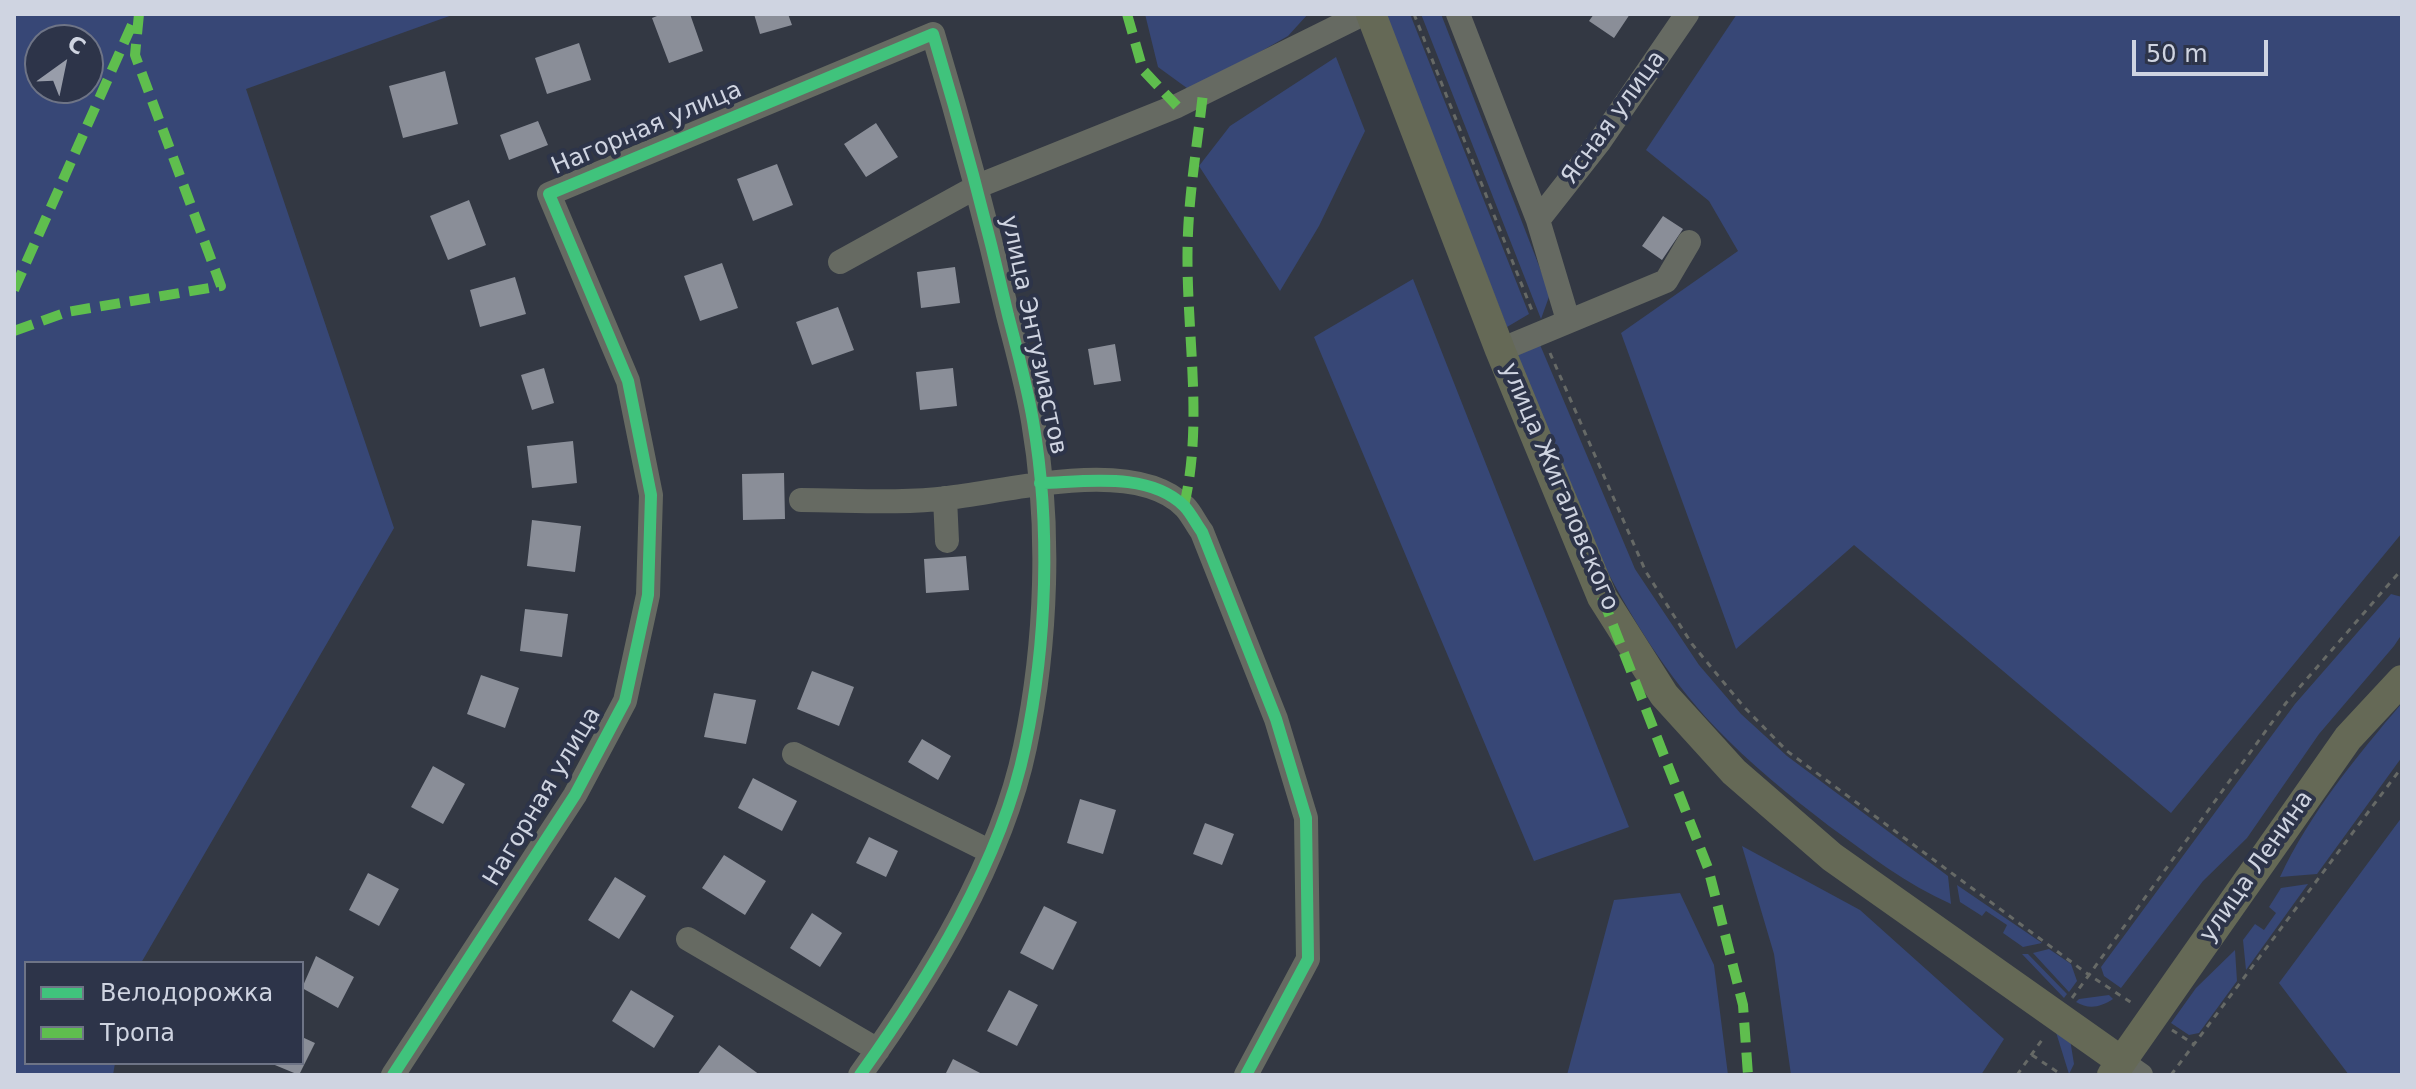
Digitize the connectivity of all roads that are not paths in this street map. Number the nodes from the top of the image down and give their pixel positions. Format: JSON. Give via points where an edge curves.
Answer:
{"nodes":[{"id":1,"x":1363,"y":14,"type":"edge"},
{"id":2,"x":1371,"y":14,"type":"edge"},
{"id":3,"x":1458,"y":14,"type":"edge"},
{"id":4,"x":1687,"y":14,"type":"edge"},
{"id":5,"x":978,"y":186,"type":"junction"},
{"id":6,"x":1538,"y":220,"type":"junction"},
{"id":7,"x":1689,"y":242,"type":"dead end"},
{"id":8,"x":840,"y":262,"type":"dead end"},
{"id":9,"x":1568,"y":320,"type":"junction"},
{"id":10,"x":1500,"y":350,"type":"junction"},
{"id":11,"x":1040,"y":483,"type":"junction"},
{"id":12,"x":945,"y":498,"type":"junction"},
{"id":13,"x":801,"y":500,"type":"dead end"},
{"id":14,"x":947,"y":541,"type":"dead end"},
{"id":15,"x":2402,"y":680,"type":"edge"},
{"id":16,"x":794,"y":754,"type":"dead end"},
{"id":17,"x":991,"y":852,"type":"junction"},
{"id":18,"x":688,"y":939,"type":"dead end"},
{"id":19,"x":878,"y":1050,"type":"junction"},
{"id":20,"x":2125,"y":1070,"type":"edge"},
{"id":21,"x":393,"y":1075,"type":"edge"},
{"id":22,"x":860,"y":1075,"type":"edge"},
{"id":23,"x":1246,"y":1075,"type":"edge"}],
"edges":[{"from":1,"to":5,"type":"street","via":[[1177,106]]},
{"from":2,"to":10,"type":"main road","name":"улица Жигаловского"},
{"from":3,"to":6,"type":"street","name":"Ясная улица"},
{"from":4,"to":6,"type":"street","name":"Ясная улица"},
{"from":5,"to":8,"type":"street"},
{"from":5,"to":11,"type":"street","name":"улица Энтузиастов","via":[[1033,420]]},
{"from":5,"to":21,"type":"street","name":"Нагорная улица","via":[[933,34],[549,194],[628,381],[651,495],[648,595],[625,701],[589,768]]},
{"from":6,"to":9,"type":"street","name":"Ясная улица"},
{"from":7,"to":9,"type":"street","via":[[1666,281]]},
{"from":9,"to":10,"type":"street"},
{"from":10,"to":20,"type":"main road","name":"улица Жигаловского","via":[[1602,597],[1664,695],[1734,772],[1832,857]]},
{"from":11,"to":12,"type":"street"},
{"from":11,"to":17,"type":"street","name":"улица Энтузиастов","via":[[1043,635],[1025,749]]},
{"from":11,"to":23,"type":"street","via":[[1129,482],[1157,489],[1184,506],[1202,532],[1276,719],[1306,818],[1308,959]]},
{"from":12,"to":13,"type":"street"},
{"from":12,"to":14,"type":"street"},
{"from":15,"to":20,"type":"main road","name":"улица Ленина","via":[[2348,738]]},
{"from":16,"to":17,"type":"street"},
{"from":17,"to":19,"type":"street","name":"улица Энтузиастов","via":[[943,946]]},
{"from":18,"to":19,"type":"street"},
{"from":19,"to":22,"type":"street","name":"улица Энтузиастов"}]}
